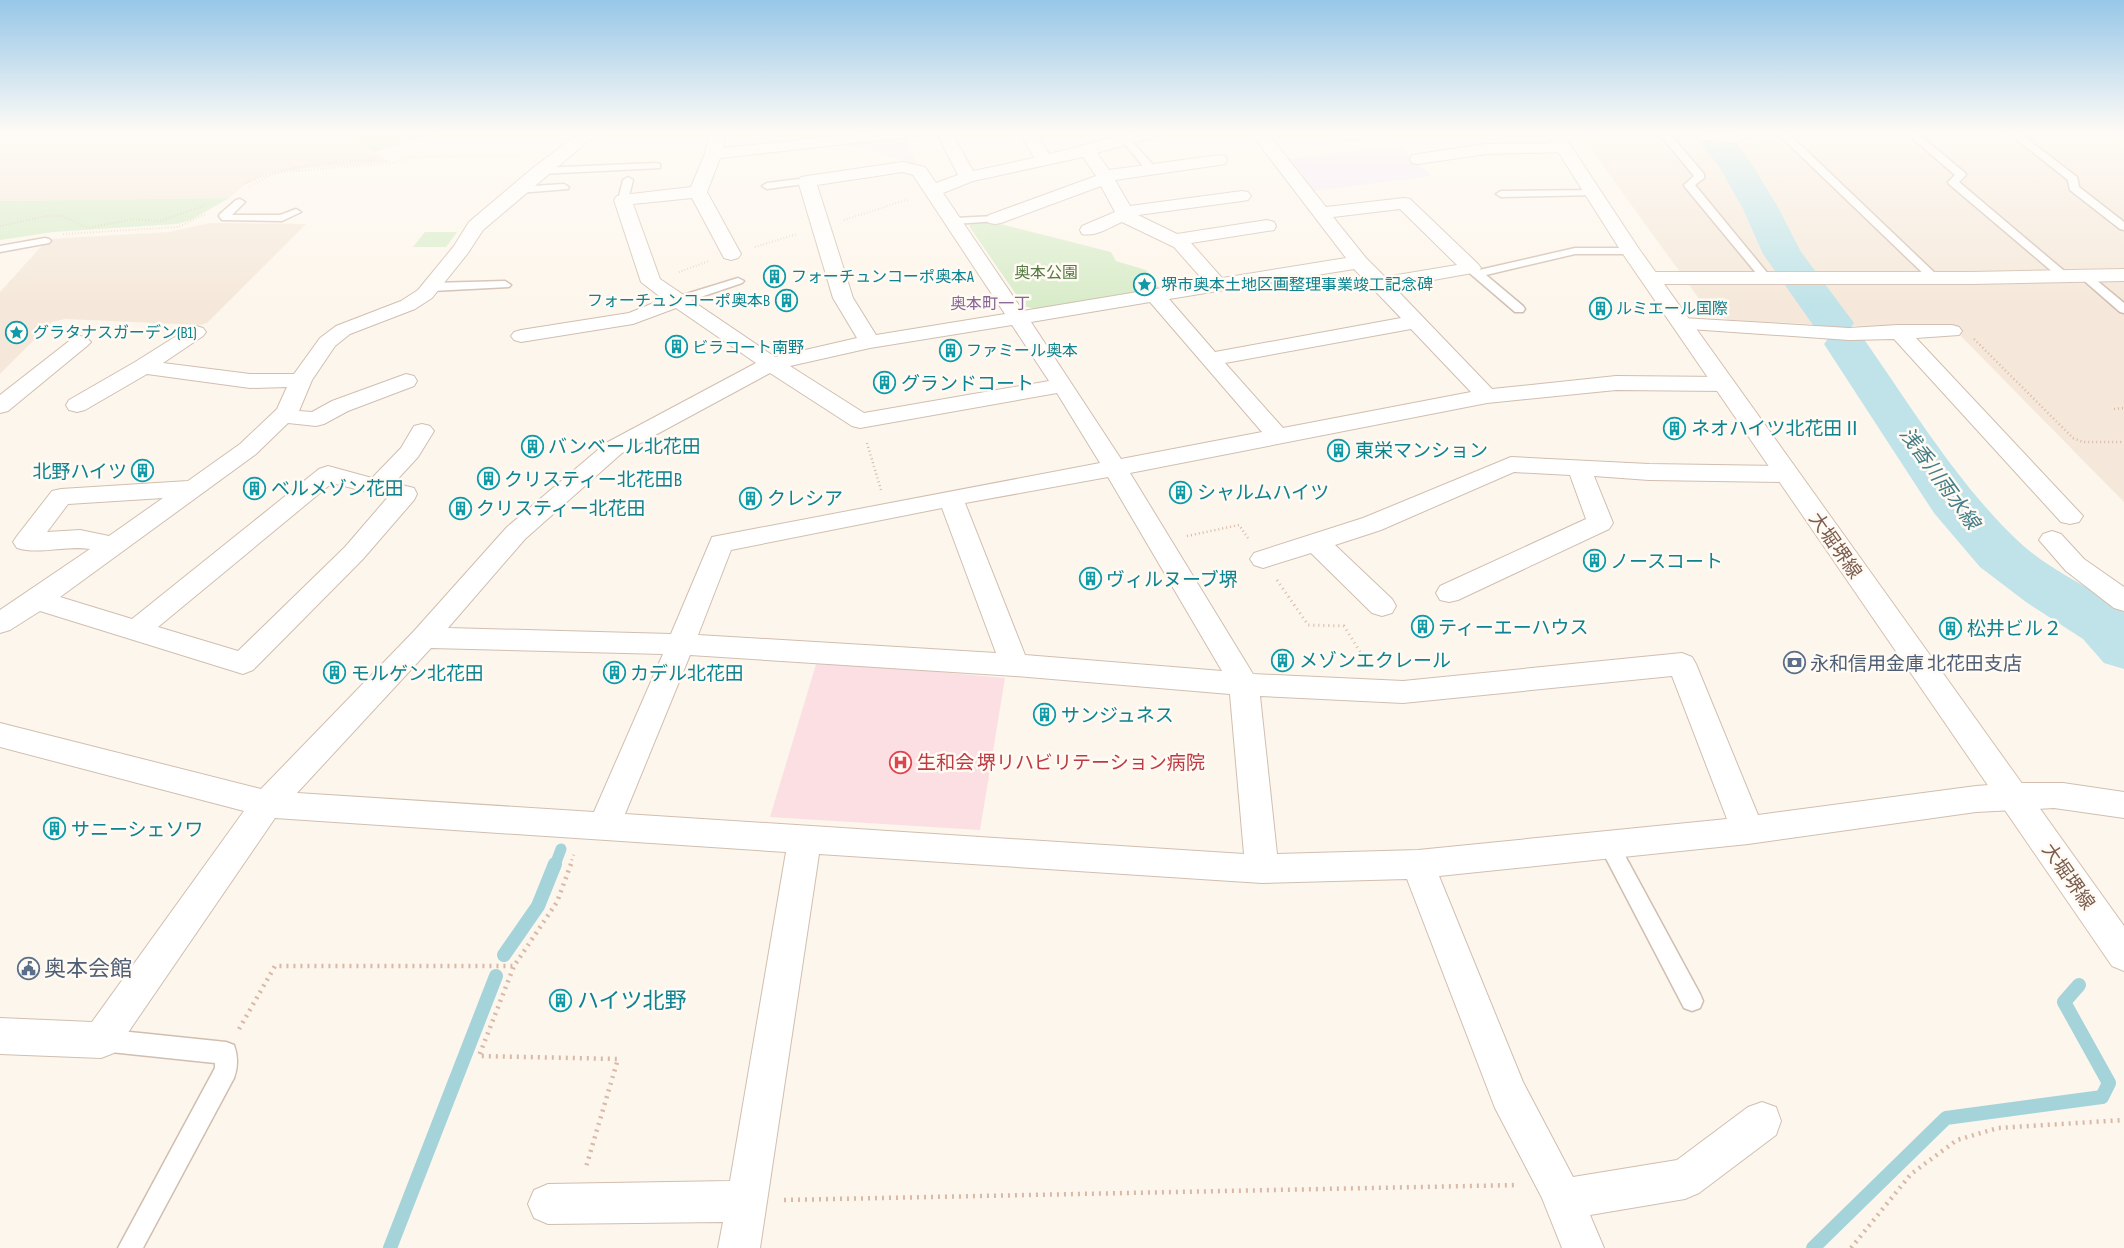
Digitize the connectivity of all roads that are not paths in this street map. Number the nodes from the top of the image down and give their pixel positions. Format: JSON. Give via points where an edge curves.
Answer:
{"nodes":[{"id":1,"x":530,"y":189,"type":"edge"},
{"id":2,"x":626,"y":189,"type":"edge"},
{"id":3,"x":811,"y":189,"type":"edge"},
{"id":4,"x":937,"y":189,"type":"edge"},
{"id":5,"x":1072,"y":189,"type":"edge"},
{"id":6,"x":1111,"y":189,"type":"edge"},
{"id":7,"x":1302,"y":189,"type":"edge"},
{"id":8,"x":1592,"y":189,"type":"edge"},
{"id":9,"x":1693,"y":189,"type":"edge"},
{"id":10,"x":1841,"y":189,"type":"edge"},
{"id":11,"x":1962,"y":189,"type":"edge"},
{"id":12,"x":2076,"y":189,"type":"edge"},
{"id":13,"x":518,"y":190,"type":"joint"},
{"id":14,"x":932,"y":191,"type":"joint"},
{"id":15,"x":698,"y":192,"type":"joint"},
{"id":16,"x":1594,"y":193,"type":"junction"},
{"id":17,"x":1501,"y":194,"type":"dead end"},
{"id":18,"x":1242,"y":196,"type":"dead end"},
{"id":19,"x":623,"y":200,"type":"junction"},
{"id":20,"x":240,"y":202,"type":"dead end"},
{"id":21,"x":296,"y":212,"type":"dead end"},
{"id":22,"x":1321,"y":213,"type":"junction"},
{"id":23,"x":1125,"y":214,"type":"junction"},
{"id":24,"x":995,"y":219,"type":"joint"},
{"id":25,"x":954,"y":221,"type":"junction"},
{"id":26,"x":1267,"y":226,"type":"dead end"},
{"id":27,"x":2124,"y":227,"type":"edge"},
{"id":28,"x":1088,"y":230,"type":"dead end"},
{"id":29,"x":1176,"y":240,"type":"junction"},
{"id":30,"x":45,"y":241,"type":"dead end"},
{"id":31,"x":0,"y":249,"type":"edge"},
{"id":32,"x":1631,"y":251,"type":"junction"},
{"id":33,"x":731,"y":254,"type":"road end"},
{"id":34,"x":1359,"y":262,"type":"junction"},
{"id":35,"x":1474,"y":271,"type":"junction"},
{"id":36,"x":2124,"y":275,"type":"edge"},
{"id":37,"x":2085,"y":276,"type":"junction"},
{"id":38,"x":1765,"y":277,"type":"junction"},
{"id":39,"x":1933,"y":277,"type":"junction"},
{"id":40,"x":2065,"y":277,"type":"junction"},
{"id":41,"x":1651,"y":278,"type":"junction"},
{"id":42,"x":738,"y":280,"type":"dead end"},
{"id":43,"x":1380,"y":284,"type":"junction"},
{"id":44,"x":505,"y":285,"type":"dead end"},
{"id":45,"x":1218,"y":286,"type":"junction"},
{"id":46,"x":432,"y":287,"type":"junction"},
{"id":47,"x":1156,"y":296,"type":"junction"},
{"id":48,"x":677,"y":301,"type":"junction"},
{"id":49,"x":1519,"y":309,"type":"dead end"},
{"id":50,"x":2124,"y":309,"type":"edge"},
{"id":51,"x":1019,"y":319,"type":"junction"},
{"id":52,"x":1416,"y":322,"type":"junction"},
{"id":53,"x":1682,"y":324,"type":"junction"},
{"id":54,"x":1898,"y":331,"type":"junction"},
{"id":55,"x":1952,"y":331,"type":"road end"},
{"id":56,"x":196,"y":332,"type":"dead end"},
{"id":57,"x":521,"y":336,"type":"dead end"},
{"id":58,"x":80,"y":342,"type":"dead end"},
{"id":59,"x":870,"y":342,"type":"junction"},
{"id":60,"x":1210,"y":359,"type":"junction"},
{"id":61,"x":771,"y":364,"type":"junction"},
{"id":62,"x":143,"y":367,"type":"junction"},
{"id":63,"x":301,"y":380,"type":"junction"},
{"id":64,"x":406,"y":381,"type":"dead end"},
{"id":65,"x":1724,"y":384,"type":"junction"},
{"id":66,"x":1063,"y":385,"type":"junction"},
{"id":67,"x":1487,"y":396,"type":"junction"},
{"id":68,"x":0,"y":406,"type":"edge"},
{"id":69,"x":78,"y":406,"type":"dead end"},
{"id":70,"x":282,"y":416,"type":"junction"},
{"id":71,"x":422,"y":431,"type":"dead end"},
{"id":72,"x":1278,"y":437,"type":"junction"},
{"id":73,"x":1115,"y":468,"type":"junction"},
{"id":74,"x":1578,"y":468,"type":"junction"},
{"id":75,"x":1787,"y":474,"type":"junction"},
{"id":76,"x":377,"y":486,"type":"junction"},
{"id":77,"x":193,"y":488,"type":"junction"},
{"id":78,"x":951,"y":498,"type":"junction"},
{"id":79,"x":2070,"y":516,"type":"dead end"},
{"id":80,"x":2052,"y":540,"type":"dead end"},
{"id":81,"x":1317,"y":543,"type":"junction"},
{"id":82,"x":113,"y":545,"type":"junction"},
{"id":83,"x":1263,"y":559,"type":"road end"},
{"id":84,"x":1449,"y":593,"type":"dead end"},
{"id":85,"x":2124,"y":601,"type":"edge"},
{"id":86,"x":1382,"y":606,"type":"dead end"},
{"id":87,"x":13,"y":612,"type":"edge"},
{"id":88,"x":135,"y":630,"type":"junction"},
{"id":89,"x":424,"y":638,"type":"junction"},
{"id":90,"x":681,"y":644,"type":"junction"},
{"id":91,"x":1016,"y":664,"type":"junction"},
{"id":92,"x":1244,"y":684,"type":"junction"},
{"id":93,"x":0,"y":735,"type":"edge"},
{"id":94,"x":2013,"y":796,"type":"junction"},
{"id":95,"x":267,"y":804,"type":"junction"},
{"id":96,"x":2124,"y":805,"type":"edge"},
{"id":97,"x":594,"y":826,"type":"junction"},
{"id":98,"x":1748,"y":830,"type":"junction"},
{"id":99,"x":805,"y":838,"type":"junction"},
{"id":100,"x":1609,"y":845,"type":"junction"},
{"id":101,"x":1418,"y":864,"type":"junction"},
{"id":102,"x":1262,"y":869,"type":"junction"},
{"id":103,"x":2124,"y":955,"type":"edge"},
{"id":104,"x":1692,"y":1001,"type":"dead end"},
{"id":105,"x":0,"y":1036,"type":"edge"},
{"id":106,"x":101,"y":1040,"type":"junction"},
{"id":107,"x":1762,"y":1121,"type":"dead end"},
{"id":108,"x":1559,"y":1192,"type":"junction"},
{"id":109,"x":747,"y":1201,"type":"junction"},
{"id":110,"x":561,"y":1204,"type":"road end"},
{"id":111,"x":130,"y":1248,"type":"edge"},
{"id":112,"x":739,"y":1248,"type":"edge"},
{"id":113,"x":1583,"y":1248,"type":"edge"}],
"edges":[{"from":1,"to":13,"type":"lane"},
{"from":2,"to":19,"type":"lane"},
{"from":3,"to":59,"type":"street","via":[[843,298]]},
{"from":4,"to":14,"type":"street"},
{"from":5,"to":24,"type":"street"},
{"from":6,"to":23,"type":"street"},
{"from":7,"to":22,"type":"street"},
{"from":8,"to":16,"type":"street","name":"大堀堺線"},
{"from":9,"to":38,"type":"lane"},
{"from":10,"to":39,"type":"lane"},
{"from":11,"to":40,"type":"lane"},
{"from":12,"to":27,"type":"lane"},
{"from":13,"to":46,"type":"street","via":[[476,226]]},
{"from":14,"to":25,"type":"street"},
{"from":15,"to":19,"type":"street"},
{"from":15,"to":33,"type":"street"},
{"from":16,"to":17,"type":"lane"},
{"from":16,"to":32,"type":"street","name":"大堀堺線"},
{"from":18,"to":23,"type":"street"},
{"from":19,"to":48,"type":"street","via":[[650,282]]},
{"from":20,"to":21,"type":"lane","via":[[224,216],[226,218],[282,218]]},
{"from":22,"to":34,"type":"street"},
{"from":22,"to":35,"type":"street","via":[[1404,202]]},
{"from":23,"to":28,"type":"street"},
{"from":23,"to":29,"type":"street","via":[[1126,218]]},
{"from":24,"to":25,"type":"lane"},
{"from":25,"to":51,"type":"street"},
{"from":26,"to":29,"type":"street"},
{"from":29,"to":45,"type":"street"},
{"from":30,"to":31,"type":"lane"},
{"from":32,"to":35,"type":"lane","via":[[1575,251]]},
{"from":32,"to":41,"type":"street","name":"大堀堺線"},
{"from":34,"to":43,"type":"street"},
{"from":34,"to":45,"type":"street"},
{"from":35,"to":43,"type":"street"},
{"from":35,"to":49,"type":"lane"},
{"from":36,"to":37,"type":"street"},
{"from":37,"to":40,"type":"street"},
{"from":37,"to":50,"type":"lane"},
{"from":38,"to":39,"type":"street"},
{"from":38,"to":41,"type":"street"},
{"from":39,"to":40,"type":"street"},
{"from":41,"to":53,"type":"street","name":"大堀堺線"},
{"from":42,"to":48,"type":"lane"},
{"from":43,"to":52,"type":"street"},
{"from":44,"to":46,"type":"lane"},
{"from":45,"to":47,"type":"street"},
{"from":46,"to":63,"type":"street","via":[[408,305],[343,330],[327,342]]},
{"from":47,"to":51,"type":"street"},
{"from":47,"to":60,"type":"street"},
{"from":48,"to":57,"type":"street","via":[[633,318]]},
{"from":48,"to":61,"type":"street"},
{"from":51,"to":59,"type":"street"},
{"from":51,"to":66,"type":"street"},
{"from":52,"to":60,"type":"street"},
{"from":52,"to":67,"type":"street"},
{"from":53,"to":54,"type":"street","via":[[1849,334]]},
{"from":53,"to":65,"type":"street","name":"大堀堺線"},
{"from":54,"to":55,"type":"street"},
{"from":54,"to":79,"type":"street"},
{"from":56,"to":62,"type":"street"},
{"from":58,"to":68,"type":"street"},
{"from":59,"to":61,"type":"street"},
{"from":60,"to":72,"type":"street"},
{"from":61,"to":66,"type":"street","via":[[860,421]]},
{"from":61,"to":89,"type":"street","via":[[614,448],[516,533]]},
{"from":62,"to":63,"type":"street","via":[[250,381]]},
{"from":62,"to":69,"type":"street"},
{"from":63,"to":70,"type":"street","via":[[287,412]]},
{"from":64,"to":70,"type":"street","via":[[340,406],[316,419]]},
{"from":65,"to":67,"type":"street","via":[[1616,383]]},
{"from":65,"to":75,"type":"street","name":"大堀堺線"},
{"from":66,"to":73,"type":"street"},
{"from":67,"to":72,"type":"street"},
{"from":70,"to":77,"type":"street","via":[[248,449]]},
{"from":71,"to":76,"type":"street","via":[[410,452]]},
{"from":72,"to":73,"type":"street"},
{"from":73,"to":78,"type":"street"},
{"from":73,"to":92,"type":"street"},
{"from":74,"to":75,"type":"street"},
{"from":74,"to":81,"type":"street","via":[[1511,464],[1372,524]]},
{"from":74,"to":84,"type":"street","via":[[1600,523]]},
{"from":75,"to":94,"type":"street","name":"大堀堺線"},
{"from":76,"to":88,"type":"street","via":[[328,474]]},
{"from":76,"to":88,"type":"street","via":[[405,494],[354,552],[243,663]]},
{"from":77,"to":82,"type":"street"},
{"from":77,"to":82,"type":"street","via":[[61,497],[26,542],[80,539]]},
{"from":78,"to":90,"type":"street","via":[[721,543]]},
{"from":78,"to":91,"type":"street"},
{"from":80,"to":85,"type":"street","via":[[2075,565]]},
{"from":81,"to":83,"type":"street"},
{"from":81,"to":86,"type":"street"},
{"from":82,"to":87,"type":"street"},
{"from":87,"to":88,"type":"street"},
{"from":89,"to":90,"type":"street"},
{"from":89,"to":95,"type":"street"},
{"from":90,"to":91,"type":"street"},
{"from":90,"to":97,"type":"street"},
{"from":91,"to":92,"type":"street"},
{"from":92,"to":98,"type":"street","via":[[1403,692],[1682,664]]},
{"from":92,"to":102,"type":"street"},
{"from":93,"to":95,"type":"street"},
{"from":94,"to":96,"type":"street","via":[[2053,795]]},
{"from":94,"to":98,"type":"street"},
{"from":94,"to":103,"type":"street","name":"大堀堺線"},
{"from":95,"to":97,"type":"street"},
{"from":95,"to":106,"type":"street"},
{"from":97,"to":99,"type":"street"},
{"from":98,"to":100,"type":"street"},
{"from":99,"to":102,"type":"street"},
{"from":99,"to":109,"type":"street"},
{"from":100,"to":101,"type":"street"},
{"from":100,"to":104,"type":"lane"},
{"from":101,"to":102,"type":"street"},
{"from":101,"to":108,"type":"street","via":[[1508,1095]]},
{"from":105,"to":106,"type":"street"},
{"from":106,"to":111,"type":"lane","via":[[226,1053],[226,1070]]},
{"from":107,"to":108,"type":"street","via":[[1685,1179]]},
{"from":108,"to":113,"type":"street"},
{"from":109,"to":110,"type":"street"},
{"from":109,"to":112,"type":"street"}]}
